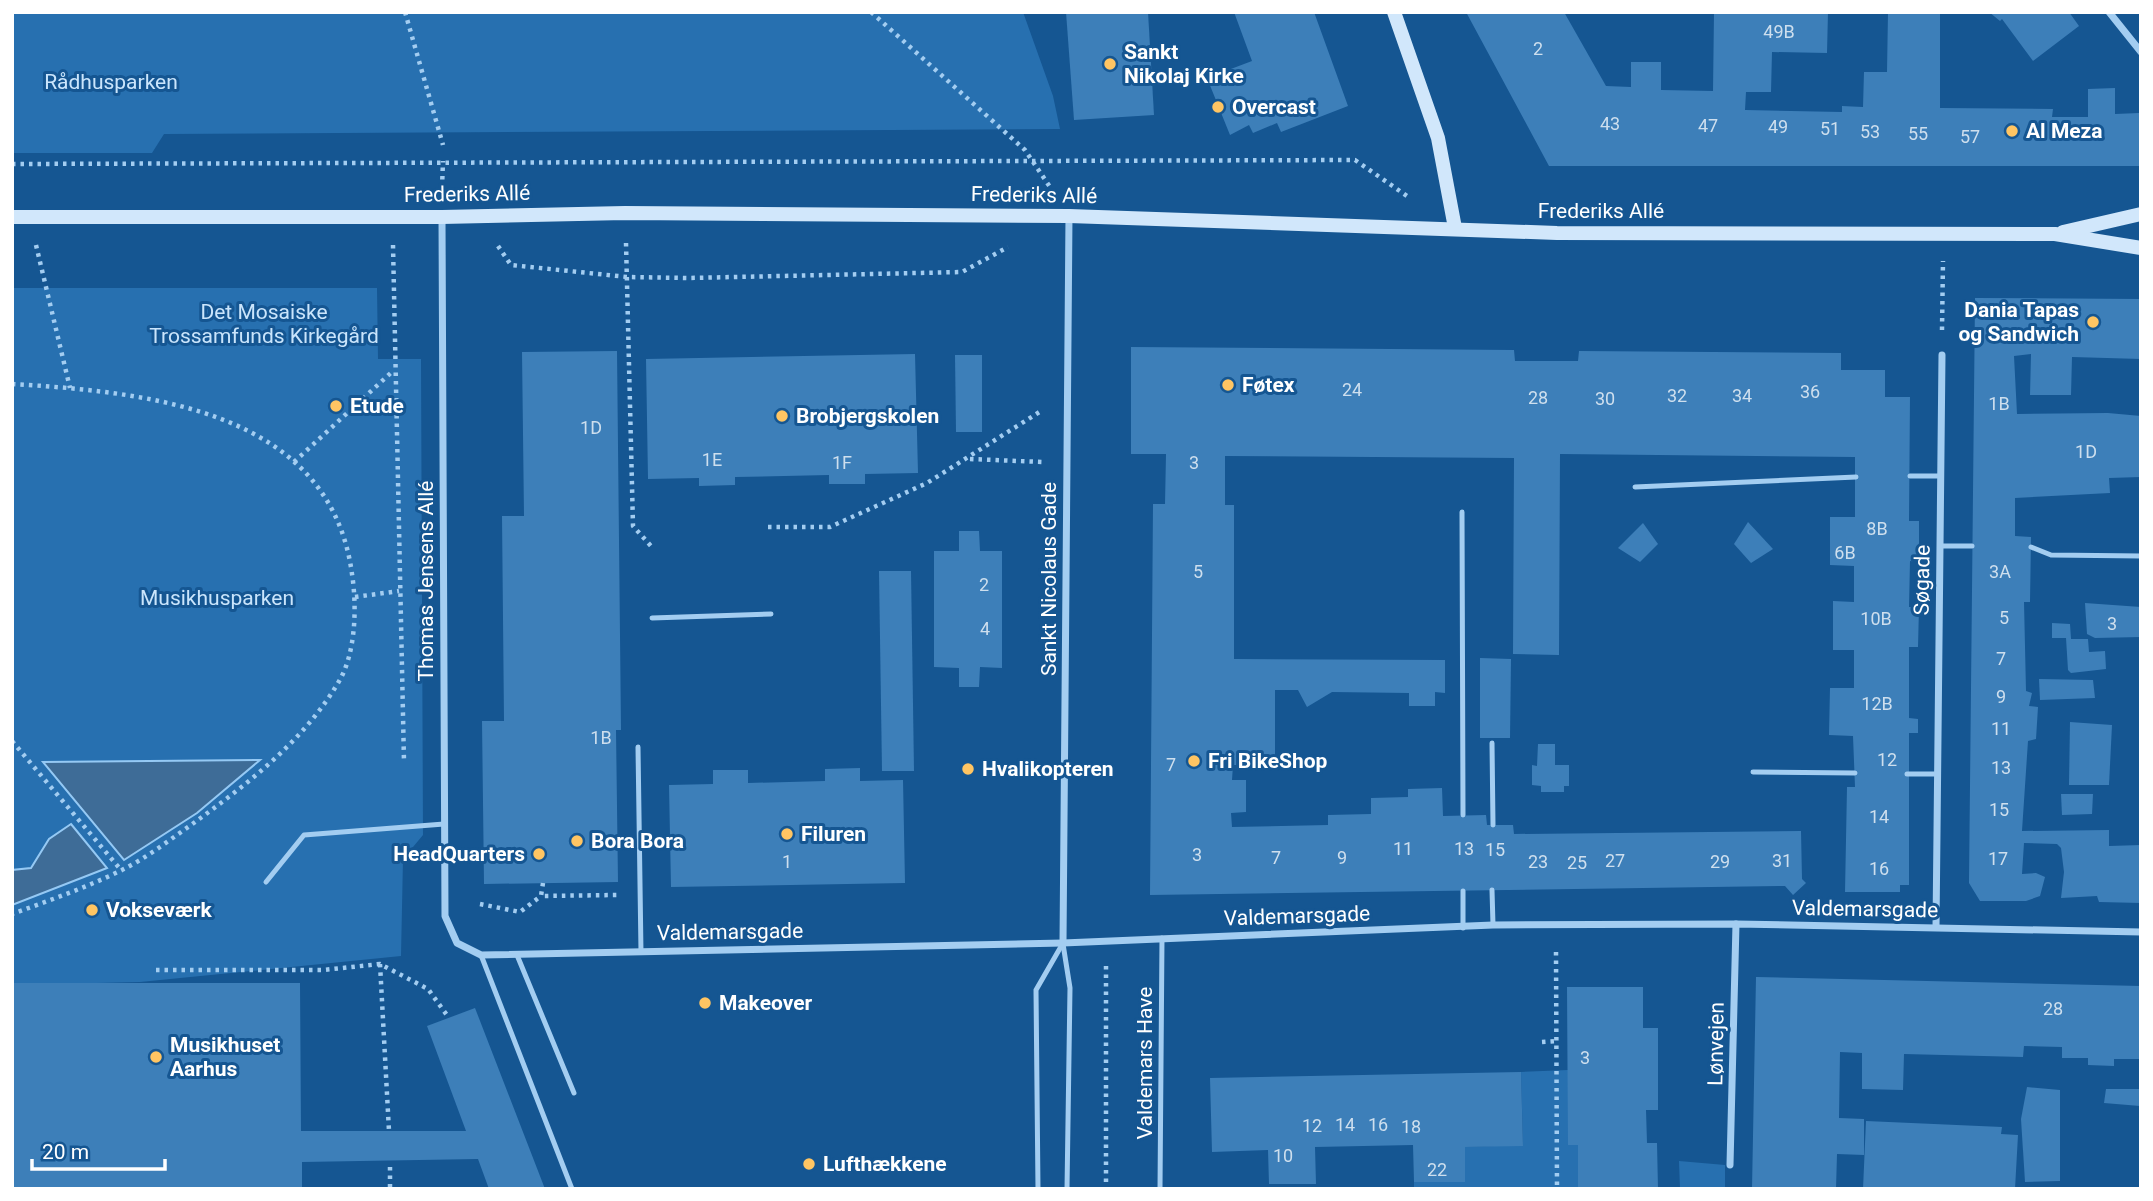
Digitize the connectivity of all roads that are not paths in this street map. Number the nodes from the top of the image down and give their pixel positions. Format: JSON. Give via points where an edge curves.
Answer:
{"nodes":[{"id":1,"x":1394,"y":12,"type":"edge"},
{"id":2,"x":2109,"y":12,"type":"edge"},
{"id":3,"x":2141,"y":52,"type":"edge"},
{"id":4,"x":2141,"y":214,"type":"edge"},
{"id":5,"x":442,"y":216,"type":"junction"},
{"id":6,"x":1069,"y":216,"type":"junction"},
{"id":7,"x":12,"y":217,"type":"edge"},
{"id":8,"x":1455,"y":228,"type":"junction"},
{"id":9,"x":2055,"y":234,"type":"junction"},
{"id":10,"x":2141,"y":248,"type":"edge"},
{"id":11,"x":1942,"y":355,"type":"road end"},
{"id":12,"x":1910,"y":476,"type":"dead end"},
{"id":13,"x":1856,"y":477,"type":"dead end"},
{"id":14,"x":1941,"y":477,"type":"junction"},
{"id":15,"x":1635,"y":486,"type":"dead end"},
{"id":16,"x":1461,"y":512,"type":"dead end"},
{"id":17,"x":1940,"y":546,"type":"junction"},
{"id":18,"x":1972,"y":546,"type":"dead end"},
{"id":19,"x":2031,"y":547,"type":"dead end"},
{"id":20,"x":2141,"y":556,"type":"edge"},
{"id":21,"x":771,"y":614,"type":"dead end"},
{"id":22,"x":652,"y":618,"type":"dead end"},
{"id":23,"x":1492,"y":743,"type":"dead end"},
{"id":24,"x":638,"y":747,"type":"dead end"},
{"id":25,"x":1753,"y":772,"type":"dead end"},
{"id":26,"x":1855,"y":773,"type":"dead end"},
{"id":27,"x":1907,"y":774,"type":"dead end"},
{"id":28,"x":1937,"y":774,"type":"junction"},
{"id":29,"x":1463,"y":815,"type":"dead end"},
{"id":30,"x":444,"y":824,"type":"junction"},
{"id":31,"x":1493,"y":825,"type":"dead end"},
{"id":32,"x":266,"y":882,"type":"dead end"},
{"id":33,"x":1492,"y":890,"type":"dead end"},
{"id":34,"x":1463,"y":891,"type":"dead end"},
{"id":35,"x":1736,"y":923,"type":"junction"},
{"id":36,"x":1493,"y":925,"type":"junction"},
{"id":37,"x":1936,"y":927,"type":"junction"},
{"id":38,"x":1463,"y":928,"type":"junction"},
{"id":39,"x":2141,"y":932,"type":"edge"},
{"id":40,"x":1162,"y":938,"type":"junction"},
{"id":41,"x":457,"y":943,"type":"joint"},
{"id":42,"x":1063,"y":943,"type":"junction"},
{"id":43,"x":640,"y":952,"type":"junction"},
{"id":44,"x":481,"y":955,"type":"junction"},
{"id":45,"x":517,"y":955,"type":"junction"},
{"id":46,"x":574,"y":1093,"type":"dead end"},
{"id":47,"x":1730,"y":1165,"type":"dead end"},
{"id":48,"x":572,"y":1189,"type":"edge"},
{"id":49,"x":1038,"y":1189,"type":"edge"},
{"id":50,"x":1067,"y":1189,"type":"edge"},
{"id":51,"x":1160,"y":1189,"type":"edge"}],
"edges":[{"from":1,"to":8,"type":"street","via":[[1438,138]]},
{"from":2,"to":3,"type":"street"},
{"from":4,"to":9,"type":"street","name":"Frederiks Allé"},
{"from":5,"to":6,"type":"street","name":"Frederiks Allé"},
{"from":5,"to":7,"type":"street","name":"Frederiks Allé"},
{"from":5,"to":30,"type":"street","name":"Thomas Jensens Allé"},
{"from":6,"to":8,"type":"street","name":"Frederiks Allé"},
{"from":6,"to":42,"type":"street","name":"Sankt Nicolaus Gade"},
{"from":8,"to":9,"type":"street","name":"Frederiks Allé","via":[[1558,233]]},
{"from":9,"to":10,"type":"street","name":"Frederiks Allé"},
{"from":11,"to":14,"type":"street","name":"Søgade"},
{"from":12,"to":14,"type":"lane"},
{"from":13,"to":15,"type":"lane"},
{"from":14,"to":17,"type":"street","name":"Søgade"},
{"from":16,"to":29,"type":"lane"},
{"from":17,"to":18,"type":"lane"},
{"from":17,"to":28,"type":"street","name":"Søgade"},
{"from":19,"to":20,"type":"lane","via":[[2051,555]]},
{"from":21,"to":22,"type":"lane"},
{"from":23,"to":31,"type":"lane"},
{"from":24,"to":43,"type":"lane"},
{"from":25,"to":26,"type":"lane"},
{"from":27,"to":28,"type":"lane"},
{"from":28,"to":37,"type":"street","name":"Søgade"},
{"from":30,"to":32,"type":"lane","via":[[304,835]]},
{"from":30,"to":41,"type":"street","name":"Thomas Jensens Allé","via":[[445,916]]},
{"from":33,"to":36,"type":"lane"},
{"from":34,"to":38,"type":"lane"},
{"from":35,"to":36,"type":"street","name":"Valdemarsgade"},
{"from":35,"to":37,"type":"street","name":"Valdemarsgade"},
{"from":35,"to":47,"type":"street","name":"Lønvejen"},
{"from":36,"to":38,"type":"street","name":"Valdemarsgade"},
{"from":37,"to":39,"type":"street","name":"Valdemarsgade"},
{"from":38,"to":40,"type":"street","name":"Valdemarsgade"},
{"from":40,"to":42,"type":"street","name":"Valdemarsgade"},
{"from":40,"to":51,"type":"lane","name":"Valdemars Have"},
{"from":41,"to":44,"type":"street","name":"Valdemarsgade"},
{"from":42,"to":43,"type":"street","name":"Valdemarsgade"},
{"from":42,"to":49,"type":"lane","via":[[1036,990]]},
{"from":42,"to":50,"type":"lane","via":[[1070,988]]},
{"from":43,"to":45,"type":"street","name":"Valdemarsgade"},
{"from":44,"to":45,"type":"street","name":"Valdemarsgade"},
{"from":44,"to":48,"type":"lane"},
{"from":45,"to":46,"type":"lane"}]}
